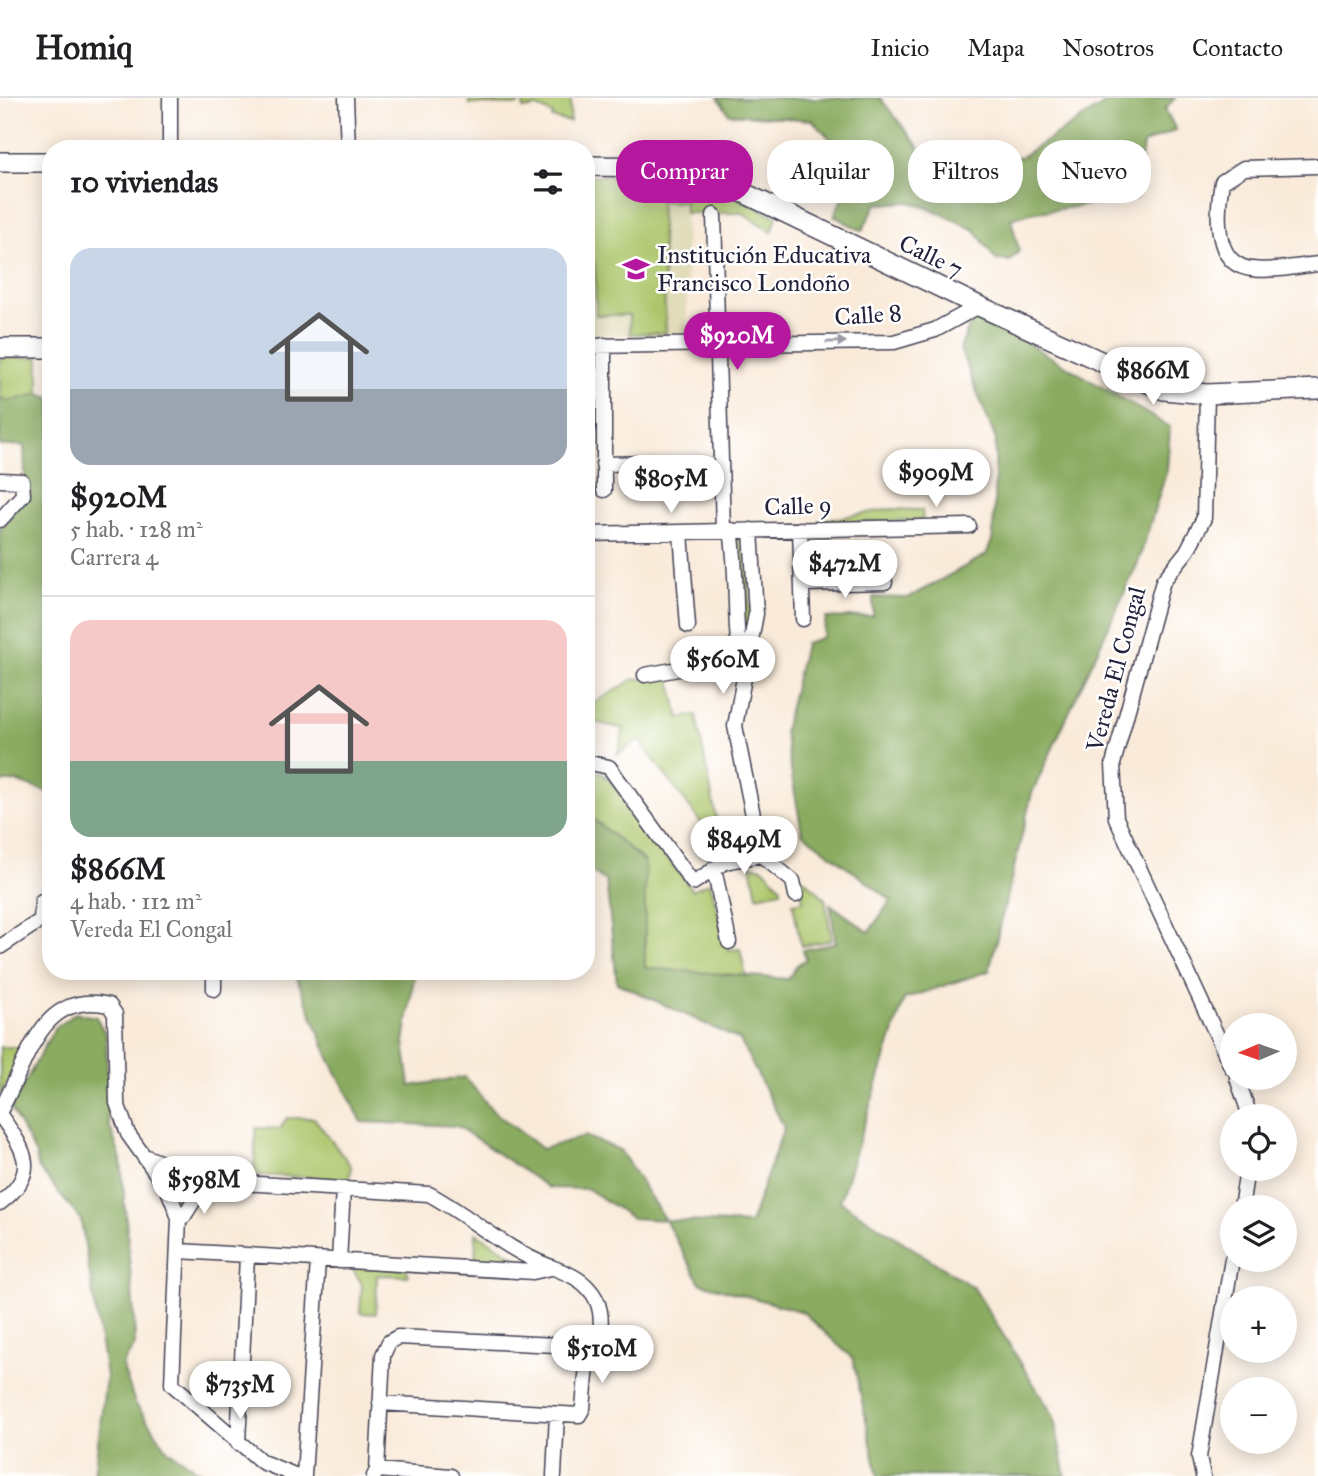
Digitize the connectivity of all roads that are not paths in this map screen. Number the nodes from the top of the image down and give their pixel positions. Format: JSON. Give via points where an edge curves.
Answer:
{"nodes":[{"id":1,"x":170,"y":98,"type":"edge"},
{"id":2,"x":346,"y":98,"type":"edge"},
{"id":3,"x":170,"y":140,"type":"edge"},
{"id":4,"x":348,"y":140,"type":"edge"},
{"id":5,"x":0,"y":162,"type":"edge"},
{"id":6,"x":42,"y":162,"type":"edge"},
{"id":7,"x":595,"y":166,"type":"edge"},
{"id":8,"x":1318,"y":166,"type":"edge"},
{"id":9,"x":714,"y":215,"type":"dead end"},
{"id":10,"x":1318,"y":264,"type":"edge"},
{"id":11,"x":981,"y":307,"type":"junction"},
{"id":12,"x":719,"y":344,"type":"junction"},
{"id":13,"x":604,"y":345,"type":"junction"},
{"id":14,"x":595,"y":346,"type":"edge"},
{"id":15,"x":0,"y":348,"type":"edge"},
{"id":16,"x":42,"y":348,"type":"edge"},
{"id":17,"x":1318,"y":389,"type":"edge"},
{"id":18,"x":1208,"y":394,"type":"junction"},
{"id":19,"x":660,"y":463,"type":"dead end"},
{"id":20,"x":604,"y":464,"type":"junction"},
{"id":21,"x":0,"y":480,"type":"edge"},
{"id":22,"x":604,"y":490,"type":"dead end"},
{"id":23,"x":0,"y":520,"type":"edge"},
{"id":24,"x":969,"y":526,"type":"dead end"},
{"id":25,"x":800,"y":529,"type":"junction"},
{"id":26,"x":727,"y":530,"type":"junction"},
{"id":27,"x":751,"y":530,"type":"junction"},
{"id":28,"x":681,"y":533,"type":"junction"},
{"id":29,"x":595,"y":534,"type":"edge"},
{"id":30,"x":885,"y":582,"type":"dead end"},
{"id":31,"x":803,"y":584,"type":"junction"},
{"id":32,"x":803,"y":619,"type":"dead end"},
{"id":33,"x":688,"y":626,"type":"dead end"},
{"id":34,"x":739,"y":658,"type":"junction"},
{"id":35,"x":645,"y":675,"type":"dead end"},
{"id":36,"x":744,"y":680,"type":"junction"},
{"id":37,"x":595,"y":764,"type":"edge"},
{"id":38,"x":761,"y":855,"type":"junction"},
{"id":39,"x":714,"y":869,"type":"junction"},
{"id":40,"x":796,"y":895,"type":"dead end"},
{"id":41,"x":42,"y":910,"type":"edge"},
{"id":42,"x":729,"y":942,"type":"dead end"},
{"id":43,"x":0,"y":947,"type":"edge"},
{"id":44,"x":214,"y":980,"type":"edge"},
{"id":45,"x":214,"y":989,"type":"dead end"},
{"id":46,"x":1220,"y":1042,"type":"edge"},
{"id":47,"x":0,"y":1113,"type":"edge"},
{"id":48,"x":147,"y":1157,"type":"junction"},
{"id":49,"x":206,"y":1181,"type":"junction"},
{"id":50,"x":343,"y":1189,"type":"junction"},
{"id":51,"x":0,"y":1203,"type":"edge"},
{"id":52,"x":179,"y":1218,"type":"junction"},
{"id":53,"x":179,"y":1251,"type":"junction"},
{"id":54,"x":247,"y":1256,"type":"junction"},
{"id":55,"x":317,"y":1260,"type":"junction"},
{"id":56,"x":340,"y":1261,"type":"junction"},
{"id":57,"x":553,"y":1268,"type":"junction"},
{"id":58,"x":1230,"y":1272,"type":"edge"},
{"id":59,"x":589,"y":1343,"type":"junction"},
{"id":60,"x":380,"y":1403,"type":"junction"},
{"id":61,"x":557,"y":1414,"type":"junction"},
{"id":62,"x":238,"y":1443,"type":"junction"},
{"id":63,"x":375,"y":1473,"type":"edge"},
{"id":64,"x":297,"y":1476,"type":"edge"},
{"id":65,"x":304,"y":1476,"type":"edge"},
{"id":66,"x":452,"y":1476,"type":"edge"},
{"id":67,"x":554,"y":1476,"type":"edge"},
{"id":68,"x":1203,"y":1476,"type":"edge"}],
"edges":[{"from":1,"to":3,"type":"street"},
{"from":2,"to":4,"type":"street"},
{"from":5,"to":6,"type":"main road"},
{"from":7,"to":11,"type":"main road","name":"Calle 7","via":[[681,169],[717,180]]},
{"from":8,"to":10,"type":"street","via":[[1244,168],[1222,182],[1219,234],[1226,256],[1251,270]]},
{"from":9,"to":12,"type":"street"},
{"from":12,"to":11,"type":"street","name":"Calle 8","one_way":true,"via":[[894,342],[935,330]]},
{"from":11,"to":18,"type":"main road","name":"Calle 7","via":[[1164,390]]},
{"from":12,"to":13,"type":"street","name":"Calle 8"},
{"from":12,"to":26,"type":"street"},
{"from":13,"to":14,"type":"street","name":"Calle 8"},
{"from":13,"to":20,"type":"street"},
{"from":15,"to":16,"type":"main road"},
{"from":17,"to":18,"type":"main road","name":"Calle 7"},
{"from":18,"to":46,"type":"street","name":"Vereda El Congal","via":[[1204,518],[1187,551],[1163,581],[1113,764],[1116,818]]},
{"from":19,"to":20,"type":"street"},
{"from":20,"to":22,"type":"street"},
{"from":21,"to":23,"type":"street","via":[[22,481],[23,495]]},
{"from":24,"to":25,"type":"street","name":"Calle 9"},
{"from":25,"to":27,"type":"street","name":"Calle 9"},
{"from":25,"to":31,"type":"street"},
{"from":26,"to":27,"type":"street","name":"Calle 9"},
{"from":26,"to":28,"type":"street","name":"Calle 9"},
{"from":26,"to":34,"type":"street"},
{"from":27,"to":36,"type":"street","via":[[756,614]]},
{"from":28,"to":29,"type":"street","name":"Calle 9"},
{"from":28,"to":33,"type":"street"},
{"from":30,"to":31,"type":"street"},
{"from":31,"to":32,"type":"street"},
{"from":34,"to":35,"type":"street"},
{"from":34,"to":36,"type":"street"},
{"from":36,"to":38,"type":"street","via":[[734,726]]},
{"from":37,"to":39,"type":"street","via":[[609,767],[693,883]]},
{"from":38,"to":39,"type":"street","via":[[725,862]]},
{"from":38,"to":40,"type":"street","via":[[793,881]]},
{"from":39,"to":42,"type":"street"},
{"from":41,"to":43,"type":"street","via":[[41,920]]},
{"from":44,"to":45,"type":"street"},
{"from":47,"to":48,"type":"street","via":[[25,1059],[57,1012],[89,1000],[109,1005],[115,1014],[117,1104],[128,1134]]},
{"from":47,"to":51,"type":"street","via":[[21,1146],[25,1175],[20,1187]]},
{"from":48,"to":49,"type":"street"},
{"from":48,"to":52,"type":"street"},
{"from":49,"to":50,"type":"street"},
{"from":49,"to":52,"type":"street"},
{"from":50,"to":56,"type":"street"},
{"from":50,"to":57,"type":"street","via":[[429,1194],[512,1250]]},
{"from":52,"to":53,"type":"street"},
{"from":53,"to":54,"type":"street"},
{"from":53,"to":62,"type":"street","via":[[172,1384]]},
{"from":54,"to":55,"type":"street"},
{"from":54,"to":62,"type":"street"},
{"from":55,"to":56,"type":"street"},
{"from":55,"to":65,"type":"street"},
{"from":56,"to":57,"type":"street","via":[[533,1272]]},
{"from":57,"to":59,"type":"street","via":[[580,1282],[598,1303],[600,1335]]},
{"from":58,"to":68,"type":"street","via":[[1199,1457]]},
{"from":59,"to":60,"type":"street","via":[[398,1337],[389,1342],[383,1355]]},
{"from":59,"to":61,"type":"street","via":[[583,1408],[579,1415]]},
{"from":60,"to":61,"type":"street"},
{"from":60,"to":63,"type":"street"},
{"from":61,"to":67,"type":"street"},
{"from":62,"to":64,"type":"street","via":[[262,1462]]},
{"from":63,"to":66,"type":"street"}]}
